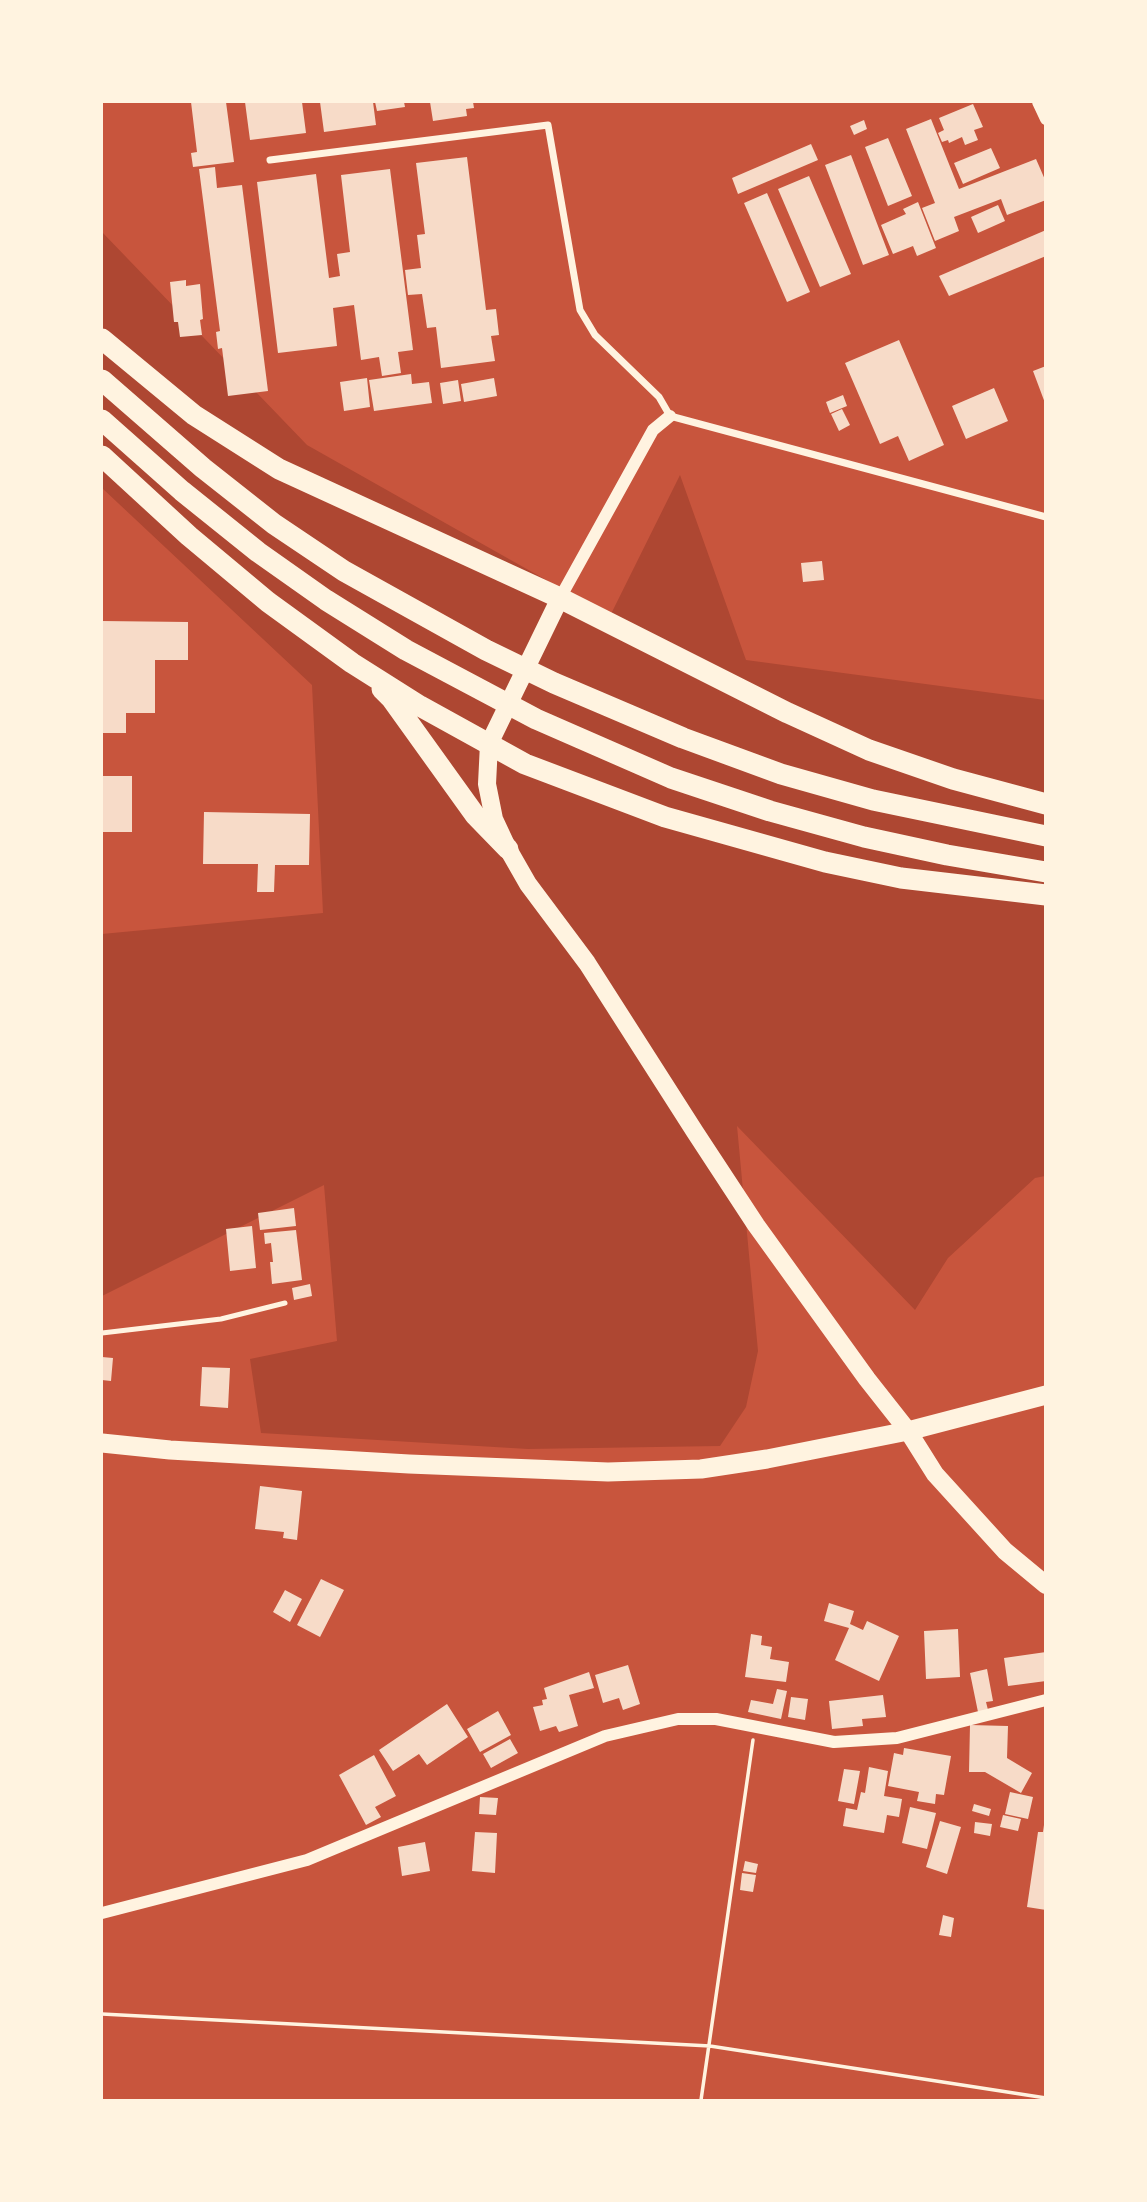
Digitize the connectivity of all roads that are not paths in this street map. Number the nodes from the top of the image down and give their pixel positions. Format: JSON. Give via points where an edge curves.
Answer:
{"nodes":[{"id":1,"x":1038,"y":102,"type":"edge"},
{"id":2,"x":1045,"y":119,"type":"edge"},
{"id":3,"x":270,"y":160,"type":"dead end"},
{"id":4,"x":102,"y":339,"type":"edge"},
{"id":5,"x":102,"y":380,"type":"edge"},
{"id":6,"x":670,"y":416,"type":"junction"},
{"id":7,"x":102,"y":421,"type":"edge"},
{"id":8,"x":102,"y":456,"type":"edge"},
{"id":9,"x":1045,"y":517,"type":"edge"},
{"id":10,"x":560,"y":598,"type":"junction"},
{"id":11,"x":364,"y":671,"type":"junction"},
{"id":12,"x":489,"y":744,"type":"junction"},
{"id":13,"x":1045,"y":804,"type":"edge"},
{"id":14,"x":1045,"y":836,"type":"edge"},
{"id":15,"x":508,"y":849,"type":"junction"},
{"id":16,"x":1045,"y":872,"type":"edge"},
{"id":17,"x":1045,"y":895,"type":"edge"},
{"id":18,"x":285,"y":1303,"type":"dead end"},
{"id":19,"x":102,"y":1333,"type":"edge"},
{"id":20,"x":1045,"y":1395,"type":"edge"},
{"id":21,"x":908,"y":1431,"type":"junction"},
{"id":22,"x":102,"y":1443,"type":"edge"},
{"id":23,"x":1045,"y":1585,"type":"edge"},
{"id":24,"x":1045,"y":1700,"type":"edge"},
{"id":25,"x":102,"y":1913,"type":"edge"}],
"edges":[{"from":1,"to":2,"type":"street"},
{"from":3,"to":6,"type":"street","via":[[548,125],[580,310],[595,334],[659,397]]},
{"from":4,"to":10,"type":"highway","via":[[194,415],[279,469]]},
{"from":5,"to":14,"type":"highway","via":[[203,468],[344,571],[554,683],[781,774],[873,800]]},
{"from":6,"to":9,"type":"street"},
{"from":6,"to":10,"type":"street","via":[[653,430]]},
{"from":7,"to":16,"type":"highway","via":[[258,552],[360,621],[536,719],[671,778],[770,811],[864,837]]},
{"from":8,"to":11,"type":"highway","via":[[268,602]]},
{"from":10,"to":12,"type":"main road"},
{"from":10,"to":13,"type":"highway","via":[[869,750]]},
{"from":11,"to":12,"type":"highway"},
{"from":11,"to":15,"type":"highway","via":[[391,698],[475,815]]},
{"from":12,"to":15,"type":"main road","via":[[486,784],[494,819]]},
{"from":12,"to":17,"type":"highway","via":[[525,764],[665,817],[825,862],[901,878]]},
{"from":15,"to":21,"type":"main road","via":[[756,1225]]},
{"from":18,"to":19,"type":"lane","via":[[221,1319]]},
{"from":20,"to":21,"type":"highway"},
{"from":21,"to":22,"type":"highway","via":[[701,1469],[608,1472]]},
{"from":21,"to":23,"type":"main road","via":[[944,1483],[1005,1551]]},
{"from":24,"to":25,"type":"street","via":[[897,1738],[834,1742],[716,1719],[678,1719],[605,1736],[307,1860]]}]}
